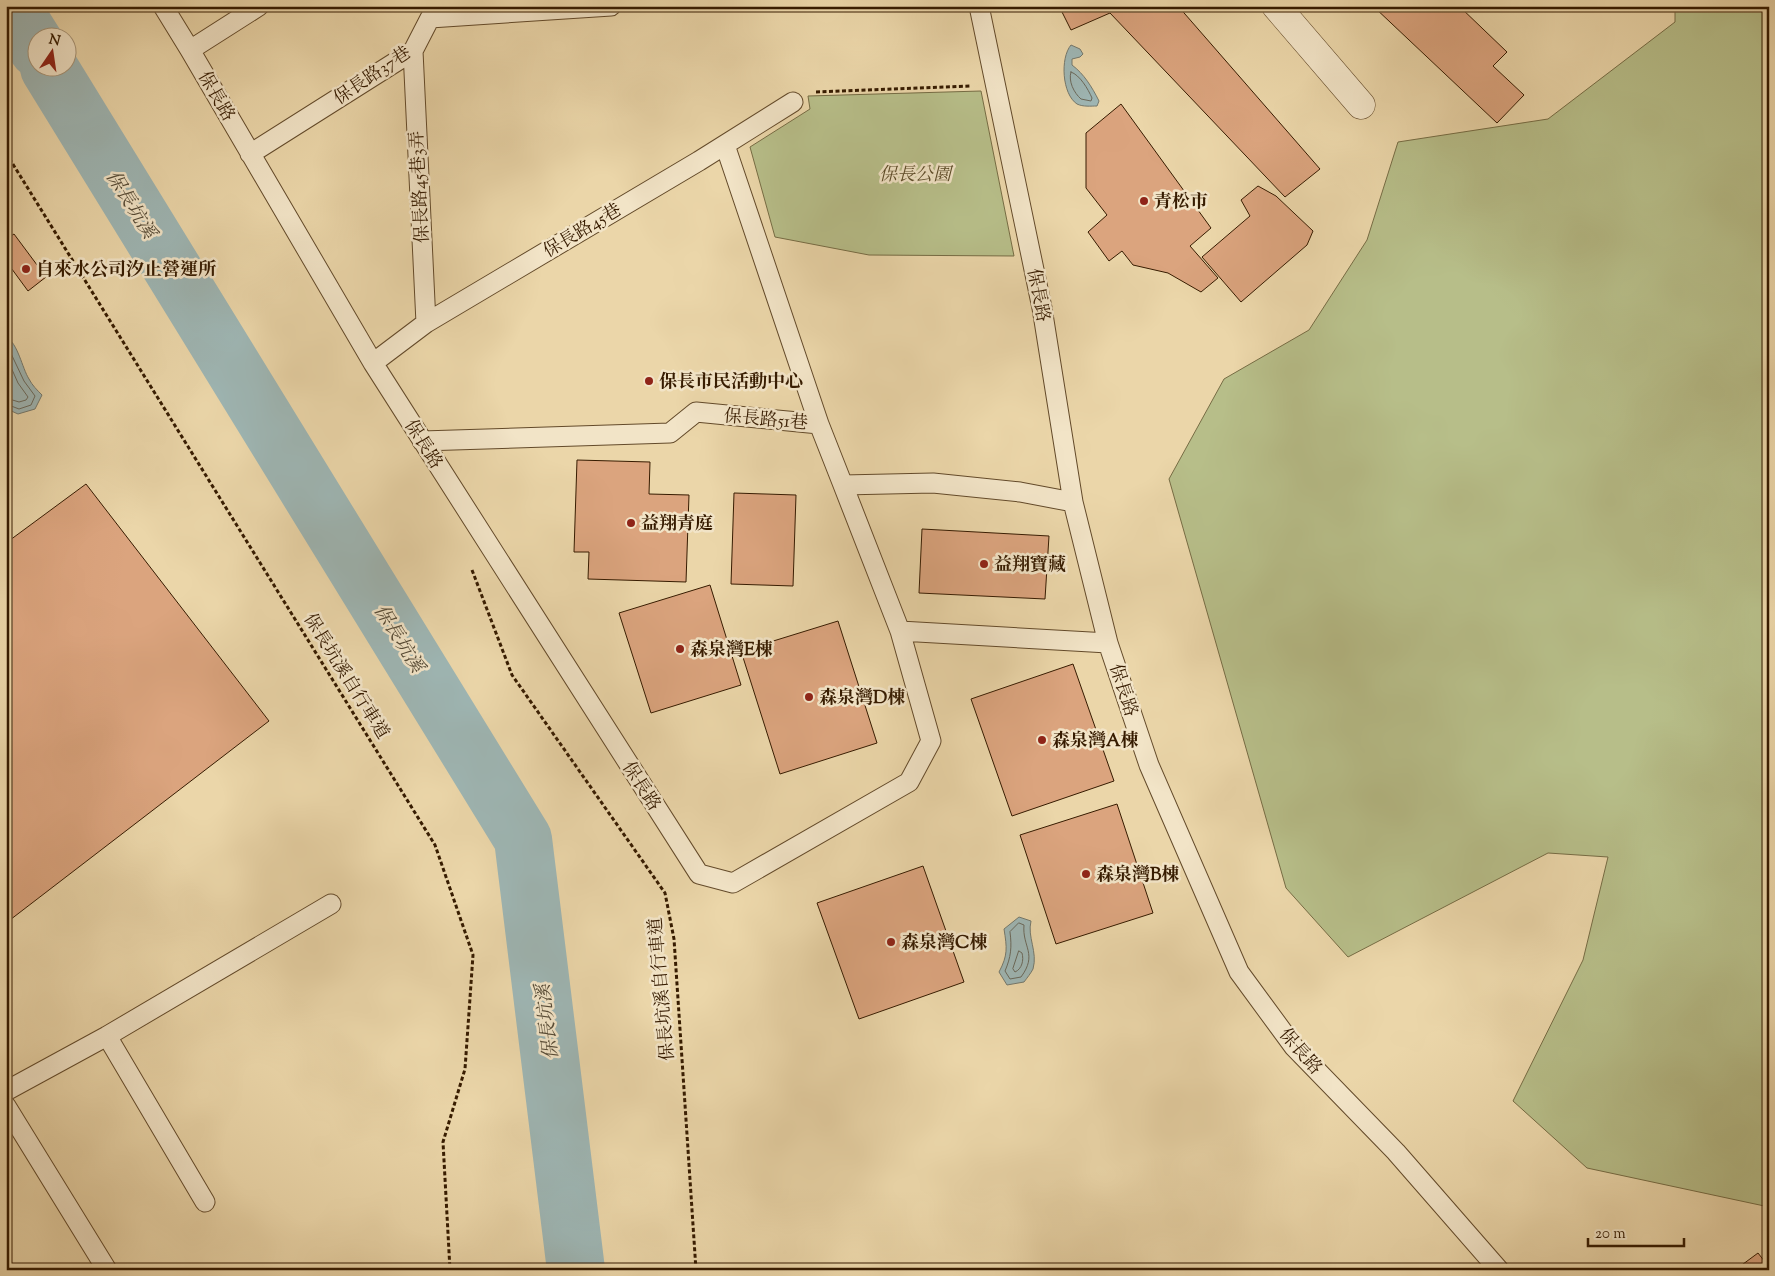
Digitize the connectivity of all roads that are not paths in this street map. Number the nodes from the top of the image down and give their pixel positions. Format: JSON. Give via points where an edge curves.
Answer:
{"nodes":[{"id":1,"x":163,"y":6,"type":"edge"},
{"id":2,"x":259,"y":6,"type":"edge"},
{"id":3,"x":611,"y":6,"type":"edge"},
{"id":4,"x":979,"y":6,"type":"edge"},
{"id":5,"x":1276,"y":6,"type":"edge"},
{"id":6,"x":430,"y":12,"type":"edge"},
{"id":7,"x":190,"y":50,"type":"junction"},
{"id":8,"x":413,"y":52,"type":"junction"},
{"id":9,"x":793,"y":102,"type":"road end"},
{"id":10,"x":1361,"y":105,"type":"dead end"},
{"id":11,"x":725,"y":145,"type":"junction"},
{"id":12,"x":250,"y":154,"type":"junction"},
{"id":13,"x":426,"y":323,"type":"junction"},
{"id":14,"x":373,"y":362,"type":"junction"},
{"id":15,"x":820,"y":424,"type":"junction"},
{"id":16,"x":422,"y":441,"type":"junction"},
{"id":17,"x":843,"y":485,"type":"junction"},
{"id":18,"x":1073,"y":502,"type":"junction"},
{"id":19,"x":900,"y":631,"type":"junction"},
{"id":20,"x":1108,"y":643,"type":"junction"},
{"id":21,"x":699,"y":874,"type":"joint"},
{"id":22,"x":331,"y":904,"type":"dead end"},
{"id":23,"x":107,"y":1036,"type":"junction"},
{"id":24,"x":6,"y":1091,"type":"edge"},
{"id":25,"x":6,"y":1106,"type":"edge"},
{"id":26,"x":205,"y":1202,"type":"dead end"},
{"id":27,"x":107,"y":1270,"type":"edge"},
{"id":28,"x":1499,"y":1270,"type":"edge"}],
"edges":[{"from":1,"to":7,"type":"lane","name":"保長路"},
{"from":2,"to":7,"type":"lane"},
{"from":3,"to":6,"type":"lane","name":"保長路37巷"},
{"from":4,"to":18,"type":"lane","name":"保長路","via":[[1042,308]]},
{"from":5,"to":10,"type":"street"},
{"from":6,"to":8,"type":"lane","name":"保長路37巷"},
{"from":7,"to":12,"type":"lane","name":"保長路"},
{"from":8,"to":12,"type":"lane","name":"保長路37巷"},
{"from":8,"to":13,"type":"lane","name":"保長路45巷3弄"},
{"from":9,"to":11,"type":"lane","name":"保長路45巷"},
{"from":11,"to":13,"type":"lane","name":"保長路45巷"},
{"from":11,"to":15,"type":"lane"},
{"from":12,"to":14,"type":"lane","name":"保長路"},
{"from":13,"to":14,"type":"lane","name":"保長路45巷"},
{"from":14,"to":16,"type":"lane","name":"保長路"},
{"from":15,"to":16,"type":"lane","name":"保長路51巷","via":[[696,412],[670,433]]},
{"from":15,"to":17,"type":"lane","name":"保長路51巷"},
{"from":16,"to":21,"type":"lane","name":"保長路"},
{"from":17,"to":18,"type":"lane","via":[[933,483],[1020,492]]},
{"from":17,"to":19,"type":"lane","name":"保長路51巷"},
{"from":18,"to":20,"type":"lane","name":"保長路"},
{"from":19,"to":20,"type":"lane"},
{"from":19,"to":21,"type":"lane","name":"保長路51巷","via":[[931,741],[910,782],[733,883]]},
{"from":20,"to":28,"type":"lane","name":"保長路","via":[[1149,765],[1239,972],[1294,1047],[1396,1152]]},
{"from":22,"to":23,"type":"lane"},
{"from":23,"to":24,"type":"lane"},
{"from":23,"to":26,"type":"lane"},
{"from":25,"to":27,"type":"lane"}]}
